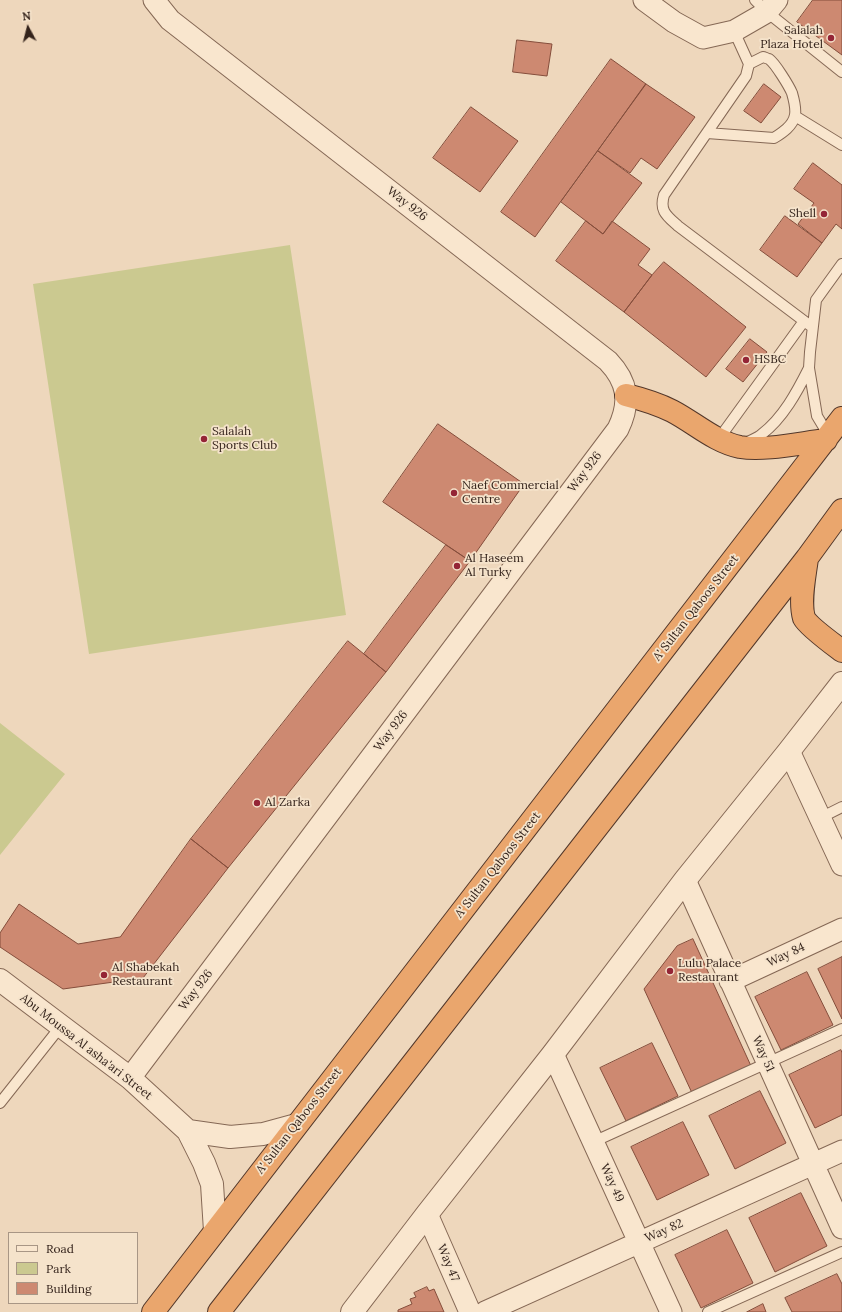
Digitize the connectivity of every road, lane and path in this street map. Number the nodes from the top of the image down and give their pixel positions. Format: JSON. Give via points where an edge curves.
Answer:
{"nodes":[{"id":1,"x":154,"y":0,"type":"edge"},
{"id":2,"x":644,"y":0,"type":"edge"},
{"id":3,"x":766,"y":4,"type":"edge"},
{"id":4,"x":734,"y":31,"type":"junction"},
{"id":5,"x":749,"y":64,"type":"junction"},
{"id":6,"x":842,"y":72,"type":"edge"},
{"id":7,"x":795,"y":116,"type":"junction"},
{"id":8,"x":707,"y":133,"type":"junction"},
{"id":9,"x":842,"y":145,"type":"edge"},
{"id":10,"x":842,"y":264,"type":"edge"},
{"id":11,"x":804,"y":321,"type":"junction"},
{"id":12,"x":812,"y":327,"type":"junction"},
{"id":13,"x":809,"y":368,"type":"junction"},
{"id":14,"x":626,"y":395,"type":"junction"},
{"id":15,"x":842,"y":418,"type":"edge"},
{"id":16,"x":827,"y":438,"type":"junction"},
{"id":17,"x":718,"y":440,"type":"junction"},
{"id":18,"x":740,"y":447,"type":"junction"},
{"id":19,"x":842,"y":510,"type":"edge"},
{"id":20,"x":807,"y":558,"type":"junction"},
{"id":21,"x":842,"y":651,"type":"edge"},
{"id":22,"x":842,"y":683,"type":"edge"},
{"id":23,"x":789,"y":751,"type":"junction"},
{"id":24,"x":842,"y":808,"type":"edge"},
{"id":25,"x":820,"y":818,"type":"junction"},
{"id":26,"x":842,"y":865,"type":"edge"},
{"id":27,"x":685,"y":880,"type":"junction"},
{"id":28,"x":842,"y":929,"type":"edge"},
{"id":29,"x":0,"y":980,"type":"edge"},
{"id":30,"x":730,"y":981,"type":"junction"},
{"id":31,"x":61,"y":1026,"type":"junction"},
{"id":32,"x":842,"y":1029,"type":"edge"},
{"id":33,"x":554,"y":1054,"type":"junction"},
{"id":34,"x":768,"y":1063,"type":"junction"},
{"id":35,"x":130,"y":1078,"type":"junction"},
{"id":36,"x":0,"y":1103,"type":"edge"},
{"id":37,"x":296,"y":1125,"type":"junction"},
{"id":38,"x":188,"y":1131,"type":"junction"},
{"id":39,"x":593,"y":1142,"type":"junction"},
{"id":40,"x":842,"y":1150,"type":"edge"},
{"id":41,"x":813,"y":1164,"type":"junction"},
{"id":42,"x":427,"y":1214,"type":"junction"},
{"id":43,"x":842,"y":1228,"type":"edge"},
{"id":44,"x":215,"y":1231,"type":"junction"},
{"id":45,"x":639,"y":1242,"type":"junction"},
{"id":46,"x":842,"y":1252,"type":"edge"},
{"id":47,"x":153,"y":1312,"type":"edge"},
{"id":48,"x":219,"y":1312,"type":"edge"},
{"id":49,"x":352,"y":1312,"type":"edge"},
{"id":50,"x":470,"y":1312,"type":"edge"},
{"id":51,"x":485,"y":1312,"type":"edge"},
{"id":52,"x":671,"y":1312,"type":"edge"},
{"id":53,"x":708,"y":1312,"type":"edge"}],
"edges":[{"from":1,"to":14,"type":"street","name":"Way 926","via":[[170,20],[608,360],[617,370]]},
{"from":2,"to":4,"type":"street","via":[[702,38]]},
{"from":3,"to":4,"type":"street"},
{"from":3,"to":6,"type":"lane"},
{"from":4,"to":5,"type":"lane"},
{"from":5,"to":7,"type":"lane","via":[[763,57],[773,63],[791,93]]},
{"from":5,"to":8,"type":"lane","via":[[746,76]]},
{"from":7,"to":8,"type":"lane","via":[[790,125],[774,138]]},
{"from":7,"to":9,"type":"lane"},
{"from":8,"to":11,"type":"lane","via":[[664,195],[661,203],[664,214]]},
{"from":10,"to":12,"type":"lane","via":[[816,300]]},
{"from":11,"to":12,"type":"lane"},
{"from":11,"to":17,"type":"lane"},
{"from":12,"to":13,"type":"lane"},
{"from":13,"to":16,"type":"lane","via":[[817,416]]},
{"from":13,"to":18,"type":"lane","via":[[781,415],[762,434]]},
{"from":14,"to":17,"type":"highway","via":[[660,405]]},
{"from":14,"to":35,"type":"street","name":"Way 926","via":[[626,406],[618,429]]},
{"from":15,"to":16,"type":"highway","name":"A' Sultan Qaboos Street"},
{"from":16,"to":18,"type":"highway","via":[[761,448]]},
{"from":16,"to":37,"type":"highway","name":"A' Sultan Qaboos Street"},
{"from":17,"to":18,"type":"highway"},
{"from":19,"to":20,"type":"highway"},
{"from":20,"to":21,"type":"highway","via":[[802,599],[805,619]]},
{"from":20,"to":48,"type":"highway"},
{"from":22,"to":23,"type":"street"},
{"from":23,"to":25,"type":"street"},
{"from":23,"to":27,"type":"street"},
{"from":24,"to":25,"type":"lane"},
{"from":25,"to":26,"type":"street"},
{"from":27,"to":30,"type":"street","name":"Way 51"},
{"from":27,"to":33,"type":"street"},
{"from":28,"to":30,"type":"street","name":"Way 84"},
{"from":29,"to":31,"type":"street","name":"Abu Moussa Al asha'ari Street"},
{"from":30,"to":34,"type":"street","name":"Way 51"},
{"from":31,"to":35,"type":"street","name":"Abu Moussa Al asha'ari Street"},
{"from":31,"to":36,"type":"lane"},
{"from":32,"to":34,"type":"lane"},
{"from":33,"to":39,"type":"street","name":"Way 49"},
{"from":33,"to":42,"type":"street"},
{"from":34,"to":39,"type":"lane"},
{"from":34,"to":41,"type":"street","name":"Way 51"},
{"from":35,"to":38,"type":"street","name":"Abu Moussa Al asha'ari Street"},
{"from":37,"to":38,"type":"street","via":[[263,1134],[230,1137]]},
{"from":37,"to":44,"type":"highway","name":"A' Sultan Qaboos Street"},
{"from":38,"to":44,"type":"street","name":"Abu Moussa Al asha'ari Street","via":[[212,1184]]},
{"from":39,"to":45,"type":"street","name":"Way 49"},
{"from":40,"to":41,"type":"street","name":"Way 82"},
{"from":41,"to":43,"type":"street","name":"Way 51"},
{"from":41,"to":45,"type":"street","name":"Way 82"},
{"from":42,"to":49,"type":"street"},
{"from":42,"to":50,"type":"street","name":"Way 47"},
{"from":44,"to":47,"type":"highway","name":"A' Sultan Qaboos Street"},
{"from":45,"to":51,"type":"street","name":"Way 82"},
{"from":45,"to":52,"type":"street","name":"Way 49"},
{"from":46,"to":53,"type":"lane"}]}
